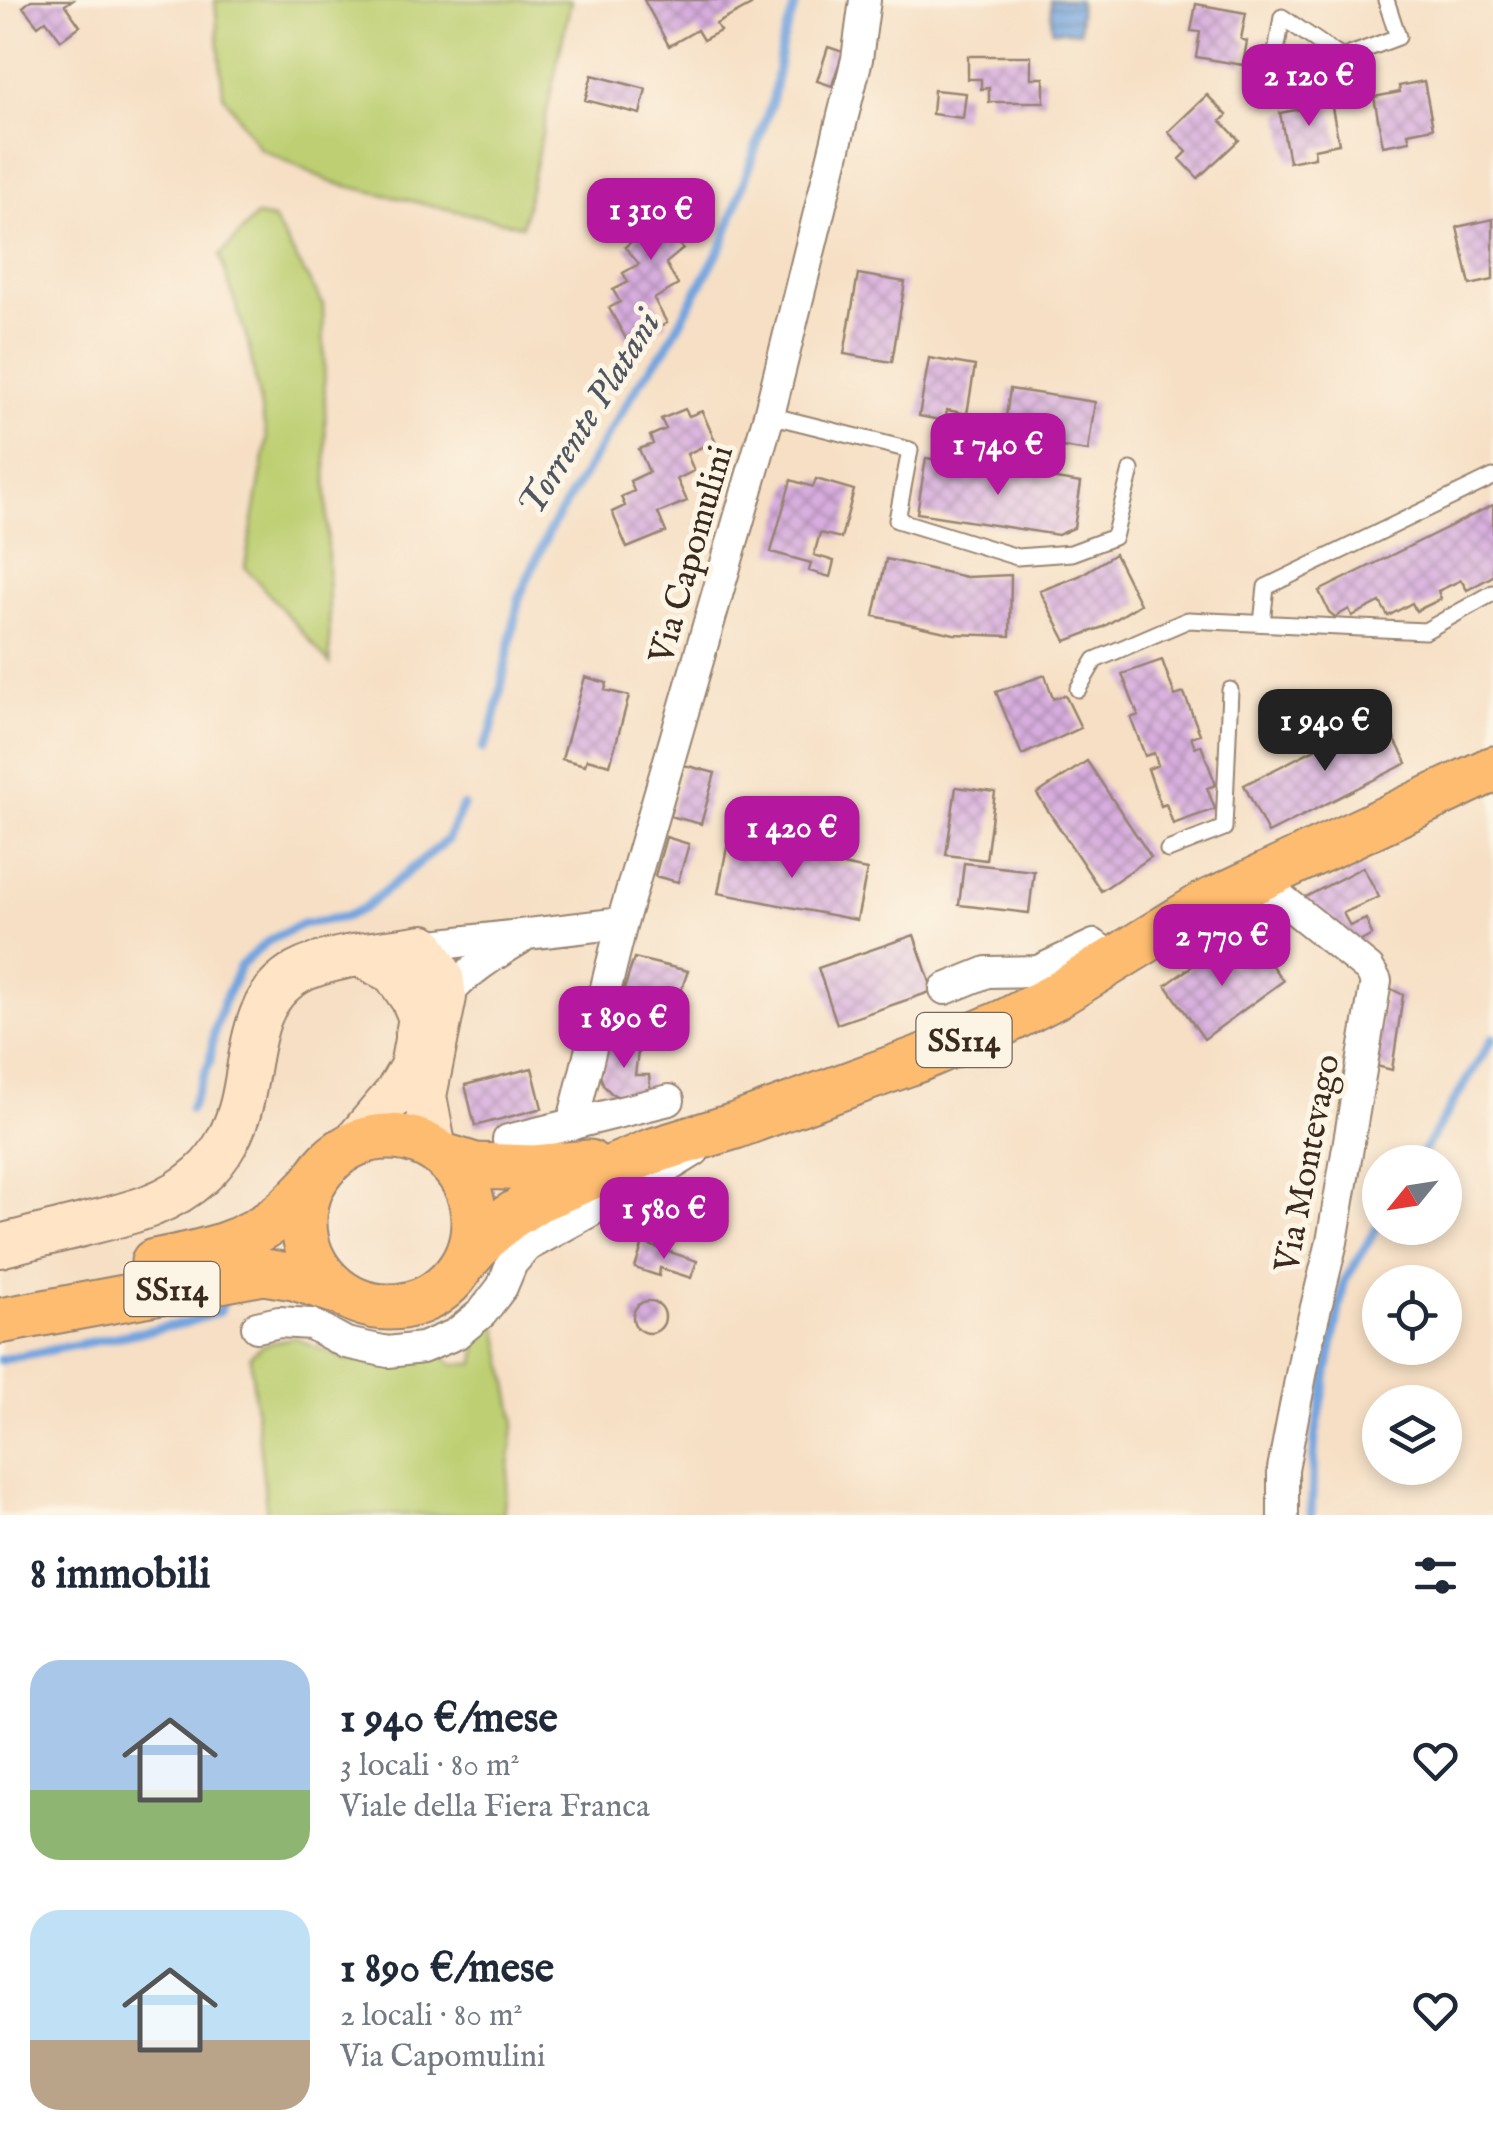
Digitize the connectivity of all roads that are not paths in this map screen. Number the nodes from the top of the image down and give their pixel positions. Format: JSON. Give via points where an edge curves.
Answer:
{"nodes":[{"id":1,"x":865,"y":0,"type":"edge"},
{"id":2,"x":1386,"y":0,"type":"edge"},
{"id":3,"x":1342,"y":58,"type":"junction"},
{"id":4,"x":769,"y":415,"type":"junction"},
{"id":5,"x":1131,"y":470,"type":"dead end"},
{"id":6,"x":1493,"y":478,"type":"edge"},
{"id":7,"x":1493,"y":593,"type":"edge"},
{"id":8,"x":1262,"y":624,"type":"junction"},
{"id":9,"x":1078,"y":689,"type":"dead end"},
{"id":10,"x":1230,"y":690,"type":"dead end"},
{"id":11,"x":1493,"y":769,"type":"edge"},
{"id":12,"x":1168,"y":850,"type":"dead end"},
{"id":13,"x":1256,"y":878,"type":"junction"},
{"id":14,"x":622,"y":923,"type":"junction"},
{"id":15,"x":531,"y":932,"type":"junction"},
{"id":16,"x":424,"y":946,"type":"junction"},
{"id":17,"x":362,"y":956,"type":"junction"},
{"id":18,"x":1114,"y":960,"type":"junction"},
{"id":19,"x":945,"y":989,"type":"dead end"},
{"id":20,"x":432,"y":1007,"type":"junction"},
{"id":21,"x":669,"y":1100,"type":"dead end"},
{"id":22,"x":572,"y":1125,"type":"junction"},
{"id":23,"x":735,"y":1126,"type":"junction"},
{"id":24,"x":508,"y":1140,"type":"dead end"},
{"id":25,"x":352,"y":1144,"type":"junction"},
{"id":26,"x":650,"y":1152,"type":"junction"},
{"id":27,"x":439,"y":1153,"type":"junction"},
{"id":28,"x":313,"y":1182,"type":"junction"},
{"id":29,"x":0,"y":1246,"type":"edge"},
{"id":30,"x":465,"y":1261,"type":"junction"},
{"id":31,"x":0,"y":1291,"type":"edge"},
{"id":32,"x":342,"y":1293,"type":"junction"},
{"id":33,"x":0,"y":1321,"type":"edge"},
{"id":34,"x":257,"y":1328,"type":"dead end"},
{"id":35,"x":1283,"y":1515,"type":"edge"}],
"edges":[{"from":1,"to":4,"type":"street","name":"Via Capomulini","via":[[857,59]]},
{"from":2,"to":3,"type":"lane","via":[[1398,37]]},
{"from":3,"to":3,"type":"lane","via":[[1282,18],[1272,76]]},
{"from":4,"to":5,"type":"lane","via":[[910,450],[897,520],[1017,557],[1071,553],[1114,537]]},
{"from":4,"to":14,"type":"street","name":"Via Capomulini"},
{"from":6,"to":8,"type":"lane","via":[[1266,587]]},
{"from":7,"to":8,"type":"lane","via":[[1425,631]]},
{"from":8,"to":9,"type":"lane","via":[[1188,620],[1095,660]]},
{"from":10,"to":12,"type":"lane","via":[[1224,828]]},
{"from":11,"to":13,"type":"main road","number":"SS114"},
{"from":13,"to":18,"type":"main road","number":"SS114"},
{"from":13,"to":35,"type":"street","name":"Via Montevago","via":[[1376,981],[1332,1242],[1284,1470]]},
{"from":14,"to":15,"type":"street"},
{"from":14,"to":22,"type":"street","name":"Via Capomulini"},
{"from":15,"to":16,"type":"street"},
{"from":15,"to":20,"type":"street","via":[[488,958]]},
{"from":16,"to":17,"type":"main road"},
{"from":16,"to":20,"type":"main road","via":[[442,976]]},
{"from":17,"to":20,"type":"main road","via":[[394,973],[412,998]]},
{"from":17,"to":29,"type":"main road","via":[[298,972],[265,1004],[242,1106],[226,1144],[179,1193],[150,1208]]},
{"from":18,"to":19,"type":"street","via":[[1094,946],[1038,971],[987,972]]},
{"from":18,"to":23,"type":"main road","number":"SS114","via":[[1006,1022]]},
{"from":20,"to":25,"type":"main road","via":[[396,1093]]},
{"from":20,"to":27,"type":"main road","via":[[424,1096]]},
{"from":21,"to":22,"type":"street"},
{"from":22,"to":24,"type":"street"},
{"from":23,"to":26,"type":"main road","number":"SS114"},
{"from":23,"to":34,"type":"street","via":[[527,1246],[482,1313],[456,1334],[388,1352],[346,1343],[311,1324]]},
{"from":25,"to":27,"type":"main road","via":[[400,1137]]},
{"from":25,"to":28,"type":"main road"},
{"from":26,"to":27,"type":"main road","via":[[534,1168],[476,1166]]},
{"from":26,"to":30,"type":"main road","via":[[538,1199]]},
{"from":27,"to":30,"type":"main road","via":[[462,1178],[472,1205]]},
{"from":28,"to":31,"type":"main road","number":"SS114","via":[[248,1237],[202,1253]]},
{"from":28,"to":32,"type":"main road","via":[[306,1239],[321,1274]]},
{"from":30,"to":32,"type":"main road","via":[[440,1290],[406,1305],[368,1304]]},
{"from":32,"to":33,"type":"main road","number":"SS114","via":[[264,1272]]}]}
